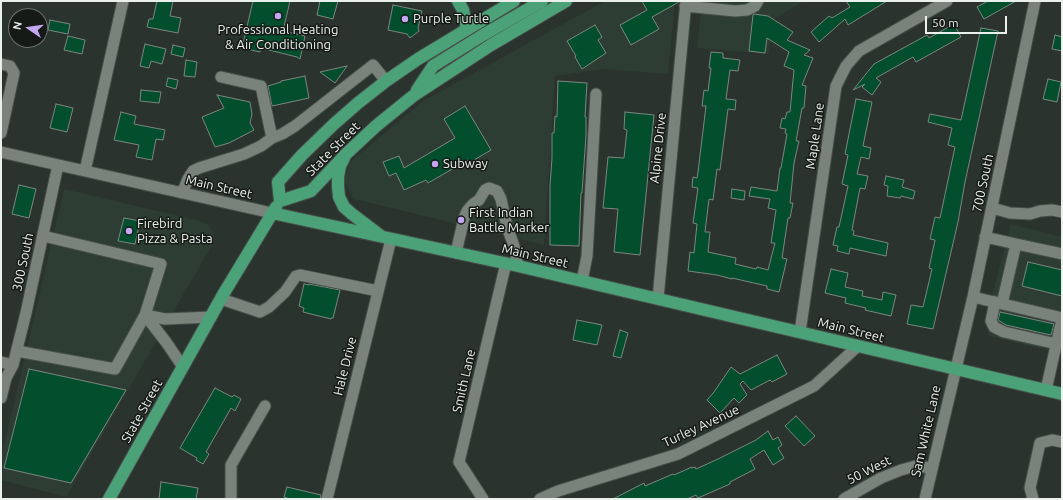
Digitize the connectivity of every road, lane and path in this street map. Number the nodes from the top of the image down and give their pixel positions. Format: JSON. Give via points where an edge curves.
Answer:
{"nodes":[{"id":1,"x":123,"y":1,"type":"edge"},
{"id":2,"x":458,"y":1,"type":"edge"},
{"id":3,"x":542,"y":1,"type":"edge"},
{"id":4,"x":566,"y":1,"type":"edge"},
{"id":5,"x":758,"y":1,"type":"edge"},
{"id":6,"x":947,"y":1,"type":"edge"},
{"id":7,"x":1035,"y":1,"type":"edge"},
{"id":8,"x":507,"y":2,"type":"edge"},
{"id":9,"x":686,"y":4,"type":"edge"},
{"id":10,"x":517,"y":15,"type":"junction"},
{"id":11,"x":467,"y":29,"type":"junction"},
{"id":12,"x":1,"y":64,"type":"edge"},
{"id":13,"x":221,"y":77,"type":"dead end"},
{"id":14,"x":386,"y":81,"type":"junction"},
{"id":15,"x":596,"y":94,"type":"dead end"},
{"id":16,"x":412,"y":96,"type":"junction"},
{"id":17,"x":1,"y":133,"type":"edge"},
{"id":18,"x":272,"y":138,"type":"junction"},
{"id":19,"x":1,"y":152,"type":"edge"},
{"id":20,"x":346,"y":154,"type":"junction"},
{"id":21,"x":58,"y":165,"type":"junction"},
{"id":22,"x":85,"y":170,"type":"junction"},
{"id":23,"x":182,"y":193,"type":"junction"},
{"id":24,"x":280,"y":201,"type":"junction"},
{"id":25,"x":992,"y":208,"type":"junction"},
{"id":26,"x":1062,"y":212,"type":"edge"},
{"id":27,"x":272,"y":213,"type":"junction"},
{"id":28,"x":43,"y":236,"type":"junction"},
{"id":29,"x":986,"y":237,"type":"junction"},
{"id":30,"x":386,"y":238,"type":"junction"},
{"id":31,"x":1016,"y":244,"type":"junction"},
{"id":32,"x":456,"y":253,"type":"junction"},
{"id":33,"x":1062,"y":254,"type":"edge"},
{"id":34,"x":512,"y":265,"type":"junction"},
{"id":35,"x":582,"y":281,"type":"junction"},
{"id":36,"x":378,"y":291,"type":"junction"},
{"id":37,"x":973,"y":297,"type":"junction"},
{"id":38,"x":658,"y":298,"type":"junction"},
{"id":39,"x":221,"y":299,"type":"junction"},
{"id":40,"x":999,"y":303,"type":"junction"},
{"id":41,"x":144,"y":315,"type":"junction"},
{"id":42,"x":211,"y":316,"type":"junction"},
{"id":43,"x":1062,"y":318,"type":"edge"},
{"id":44,"x":800,"y":332,"type":"junction"},
{"id":45,"x":1057,"y":344,"type":"junction"},
{"id":46,"x":858,"y":346,"type":"junction"},
{"id":47,"x":17,"y":351,"type":"junction"},
{"id":48,"x":1,"y":362,"type":"edge"},
{"id":49,"x":13,"y":364,"type":"junction"},
{"id":50,"x":183,"y":367,"type":"junction"},
{"id":51,"x":955,"y":370,"type":"junction"},
{"id":52,"x":1046,"y":390,"type":"junction"},
{"id":53,"x":1062,"y":394,"type":"edge"},
{"id":54,"x":1,"y":398,"type":"edge"},
{"id":55,"x":265,"y":406,"type":"dead end"},
{"id":56,"x":1062,"y":442,"type":"edge"},
{"id":57,"x":931,"y":468,"type":"junction"},
{"id":58,"x":109,"y":499,"type":"edge"},
{"id":59,"x":231,"y":499,"type":"edge"},
{"id":60,"x":327,"y":499,"type":"edge"},
{"id":61,"x":483,"y":499,"type":"edge"},
{"id":62,"x":540,"y":499,"type":"edge"},
{"id":63,"x":844,"y":499,"type":"edge"},
{"id":64,"x":925,"y":499,"type":"edge"},
{"id":65,"x":1033,"y":499,"type":"edge"}],
"edges":[{"from":1,"to":22,"type":"street"},
{"from":2,"to":11,"type":"main road","via":[[463,10]]},
{"from":3,"to":10,"type":"main road"},
{"from":4,"to":16,"type":"main road","name":"State Street","via":[[491,44]]},
{"from":5,"to":9,"type":"street","via":[[747,10],[735,12]]},
{"from":6,"to":44,"type":"street","name":"Maple Lane","via":[[859,51],[846,66],[836,86]]},
{"from":7,"to":25,"type":"street","name":"700 South"},
{"from":8,"to":10,"type":"main road"},
{"from":8,"to":11,"type":"main road","name":"State Street"},
{"from":9,"to":38,"type":"street","name":"Alpine Drive"},
{"from":10,"to":16,"type":"main road","via":[[433,66]]},
{"from":11,"to":14,"type":"main road","name":"State Street"},
{"from":12,"to":17,"type":"street","via":[[10,66],[14,73]]},
{"from":13,"to":18,"type":"street","via":[[261,86]]},
{"from":14,"to":18,"type":"street","via":[[373,65],[296,126]]},
{"from":14,"to":24,"type":"main road","name":"State Street","via":[[334,124],[278,182]]},
{"from":15,"to":35,"type":"street","via":[[587,256]]},
{"from":16,"to":20,"type":"main road","name":"State Street"},
{"from":18,"to":23,"type":"street","via":[[244,154],[193,171]]},
{"from":19,"to":21,"type":"street","name":"Main Street"},
{"from":20,"to":24,"type":"main road","name":"State Street","via":[[311,191]]},
{"from":20,"to":30,"type":"main road","via":[[338,177],[339,197],[344,207],[352,214]]},
{"from":21,"to":22,"type":"street","name":"Main Street"},
{"from":21,"to":28,"type":"street","name":"300 South"},
{"from":22,"to":23,"type":"street","name":"Main Street"},
{"from":23,"to":27,"type":"street","name":"Main Street"},
{"from":24,"to":27,"type":"main road","name":"State Street"},
{"from":25,"to":26,"type":"street","via":[[1010,213],[1030,214],[1052,210]]},
{"from":25,"to":29,"type":"street","name":"700 South"},
{"from":27,"to":30,"type":"main road","name":"Main Street"},
{"from":27,"to":39,"type":"main road","name":"State Street"},
{"from":28,"to":41,"type":"street","via":[[161,264]]},
{"from":28,"to":47,"type":"street","name":"300 South"},
{"from":29,"to":31,"type":"street"},
{"from":29,"to":37,"type":"street","name":"700 South"},
{"from":30,"to":32,"type":"main road","name":"Main Street"},
{"from":30,"to":36,"type":"street","name":"Hale Drive"},
{"from":31,"to":33,"type":"street"},
{"from":31,"to":40,"type":"street"},
{"from":32,"to":34,"type":"main road","name":"Main Street"},
{"from":32,"to":34,"type":"street","via":[[467,211],[489,188],[497,191],[501,199],[514,246]]},
{"from":34,"to":35,"type":"main road","name":"Main Street"},
{"from":34,"to":61,"type":"street","name":"Smith Lane","via":[[459,462]]},
{"from":35,"to":38,"type":"main road","name":"Main Street"},
{"from":36,"to":39,"type":"street","via":[[300,275],[296,276],[285,292],[260,312]]},
{"from":36,"to":60,"type":"street","name":"Hale Drive"},
{"from":37,"to":40,"type":"street"},
{"from":37,"to":51,"type":"street","name":"700 South"},
{"from":38,"to":44,"type":"main road","name":"Main Street"},
{"from":39,"to":42,"type":"main road","name":"State Street"},
{"from":40,"to":43,"type":"street"},
{"from":40,"to":45,"type":"street","via":[[991,321],[994,327],[1004,332]]},
{"from":41,"to":42,"type":"street","via":[[165,319]]},
{"from":41,"to":47,"type":"street","via":[[115,369]]},
{"from":41,"to":50,"type":"street"},
{"from":42,"to":50,"type":"main road","name":"State Street"},
{"from":43,"to":45,"type":"street"},
{"from":44,"to":46,"type":"main road","name":"Main Street"},
{"from":45,"to":52,"type":"street"},
{"from":46,"to":51,"type":"main road","name":"Main Street"},
{"from":46,"to":62,"type":"street","name":"Turley Avenue","via":[[814,386],[678,454],[558,491]]},
{"from":47,"to":49,"type":"street","name":"300 South"},
{"from":48,"to":49,"type":"street"},
{"from":49,"to":54,"type":"street","name":"300 South"},
{"from":50,"to":58,"type":"main road","name":"State Street"},
{"from":51,"to":52,"type":"main road","name":"Main Street"},
{"from":51,"to":57,"type":"street","name":"Sam White Lane"},
{"from":52,"to":53,"type":"main road","name":"Main Street"},
{"from":55,"to":59,"type":"street","via":[[231,465]]},
{"from":56,"to":65,"type":"street","via":[[1052,440],[1040,443],[1030,488]]},
{"from":57,"to":63,"type":"street","name":"50 West","via":[[916,466],[901,470]]},
{"from":57,"to":64,"type":"street","name":"Sam White Lane"}]}
